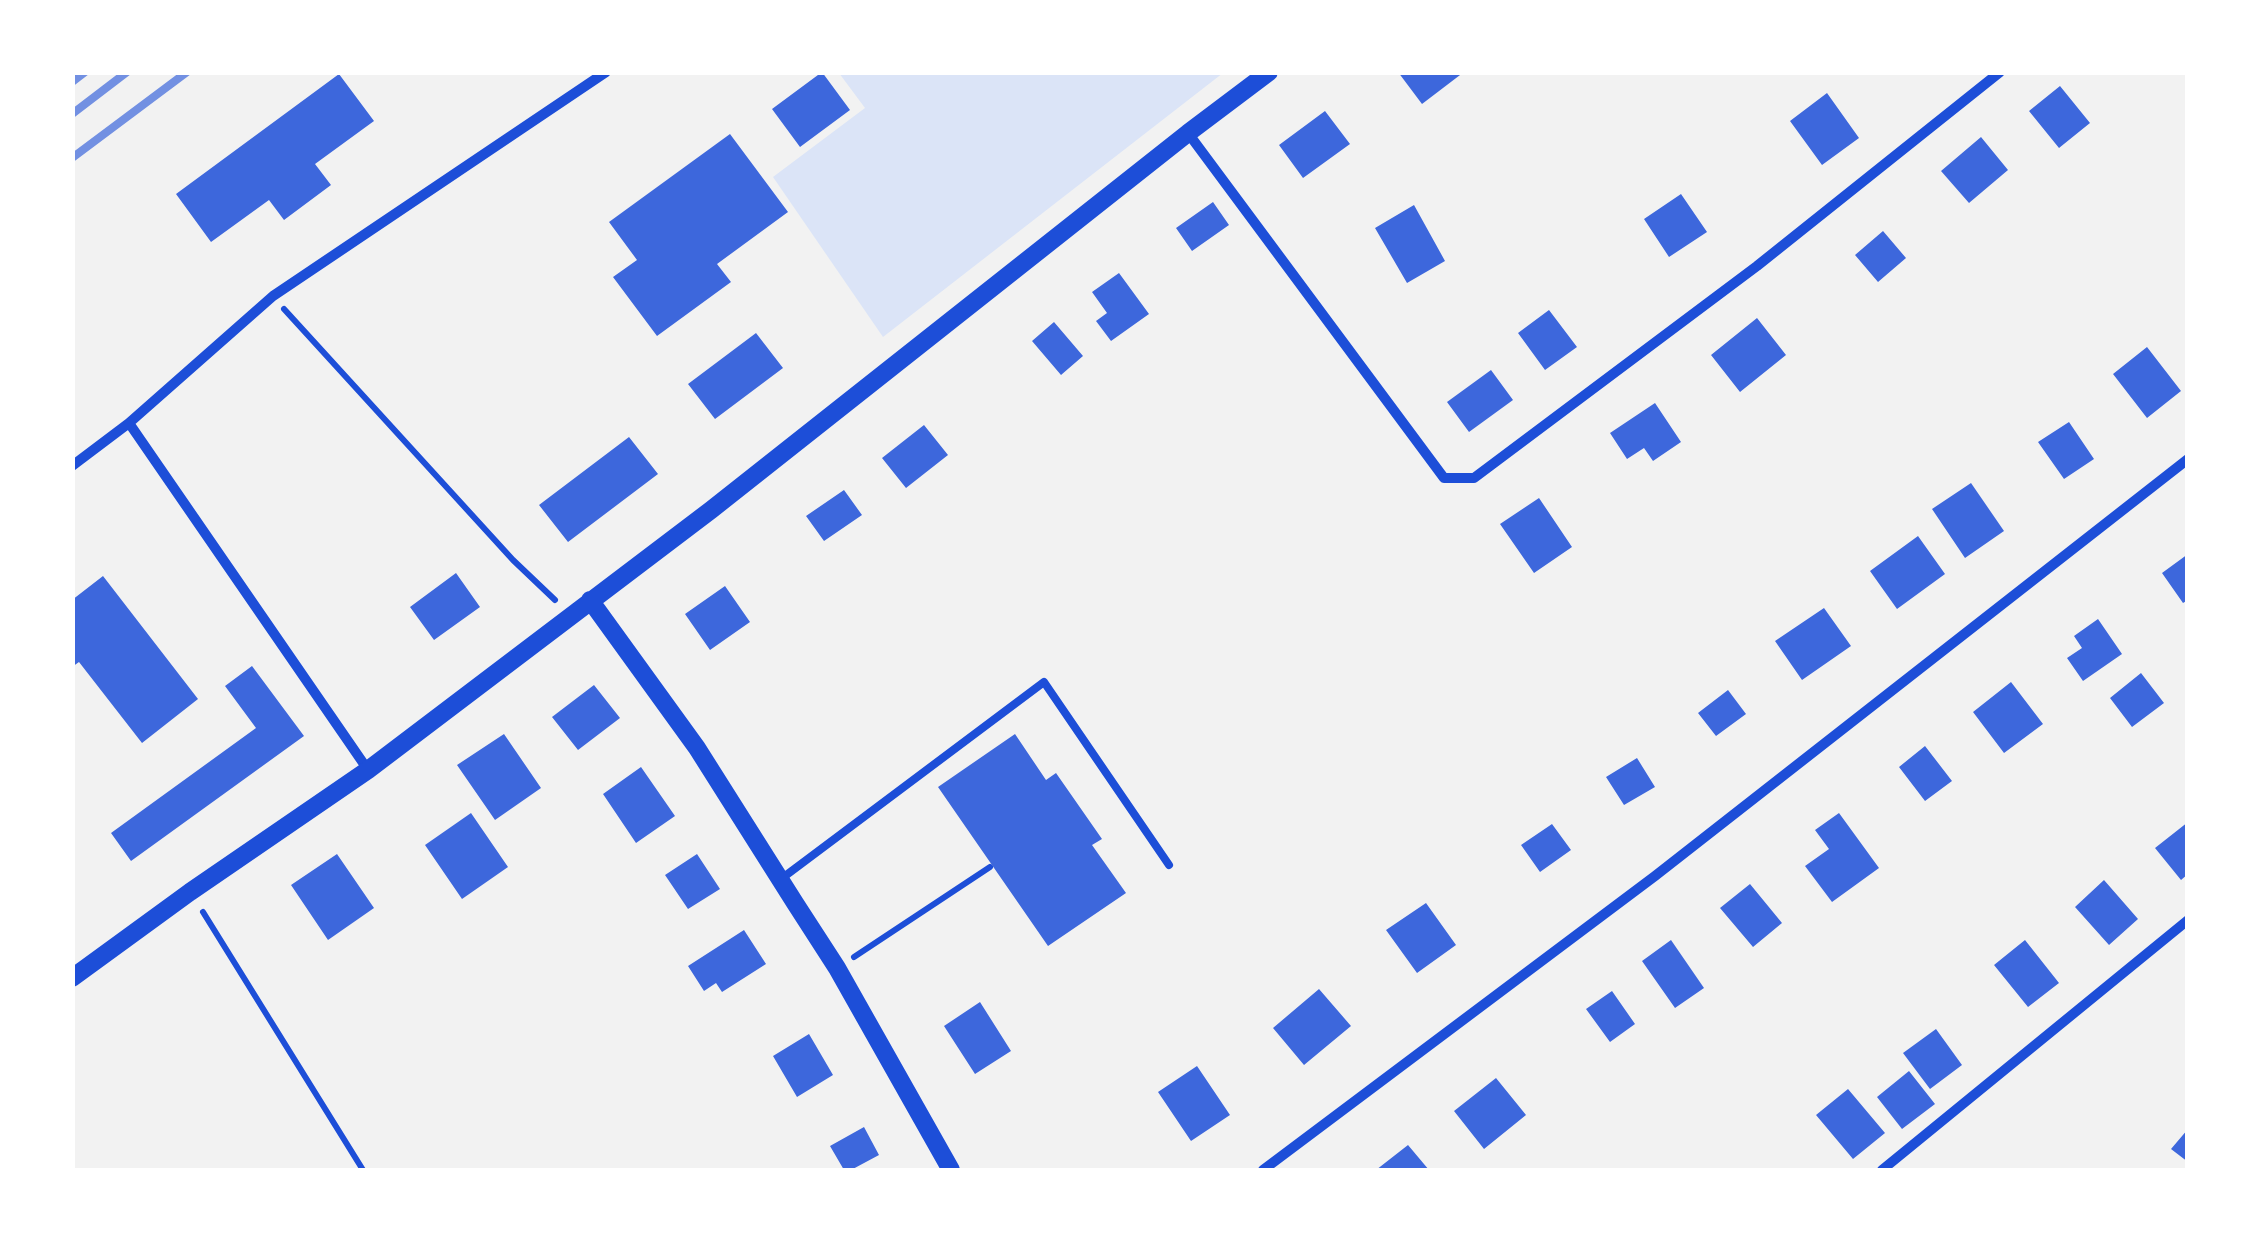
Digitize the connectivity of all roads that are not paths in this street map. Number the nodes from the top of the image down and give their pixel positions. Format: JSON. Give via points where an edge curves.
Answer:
{"nodes":[{"id":1,"x":606,"y":72,"type":"edge"},
{"id":2,"x":1269,"y":72,"type":"edge"},
{"id":3,"x":2000,"y":72,"type":"edge"},
{"id":4,"x":1188,"y":133,"type":"junction"},
{"id":5,"x":129,"y":423,"type":"junction"},
{"id":6,"x":2188,"y":459,"type":"edge"},
{"id":7,"x":72,"y":466,"type":"edge"},
{"id":8,"x":590,"y":600,"type":"junction"},
{"id":9,"x":368,"y":770,"type":"junction"},
{"id":10,"x":1170,"y":865,"type":"dead end"},
{"id":11,"x":780,"y":880,"type":"junction"},
{"id":12,"x":2188,"y":920,"type":"edge"},
{"id":13,"x":72,"y":978,"type":"edge"},
{"id":14,"x":951,"y":1170,"type":"edge"},
{"id":15,"x":1263,"y":1170,"type":"edge"},
{"id":16,"x":1882,"y":1170,"type":"edge"}],
"edges":[{"from":1,"to":5,"type":"street","via":[[272,296]]},
{"from":2,"to":4,"type":"street"},
{"from":3,"to":4,"type":"street","via":[[1474,478],[1444,478]]},
{"from":4,"to":8,"type":"street"},
{"from":5,"to":7,"type":"street"},
{"from":5,"to":9,"type":"street"},
{"from":6,"to":15,"type":"street","via":[[1655,876]]},
{"from":8,"to":9,"type":"street"},
{"from":8,"to":11,"type":"street","via":[[697,748]]},
{"from":9,"to":13,"type":"street"},
{"from":10,"to":11,"type":"lane","via":[[1044,682]]},
{"from":11,"to":14,"type":"street"},
{"from":12,"to":16,"type":"street"}]}
